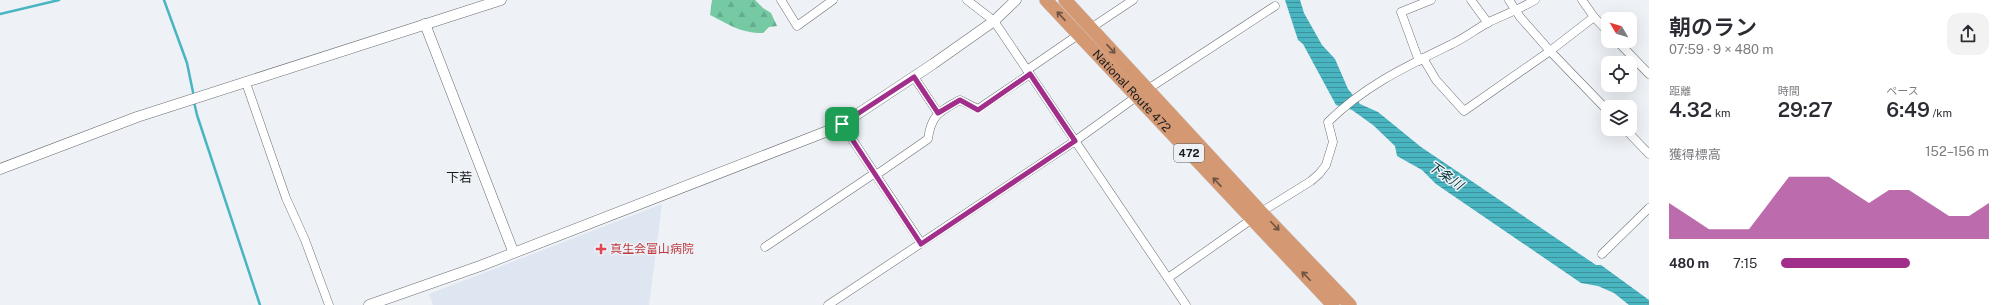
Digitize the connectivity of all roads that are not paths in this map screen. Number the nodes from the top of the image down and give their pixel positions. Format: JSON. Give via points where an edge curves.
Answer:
{"nodes":[{"id":1,"x":501,"y":0,"type":"edge"},
{"id":2,"x":781,"y":0,"type":"edge"},
{"id":3,"x":833,"y":0,"type":"edge"},
{"id":4,"x":967,"y":0,"type":"edge"},
{"id":5,"x":1016,"y":0,"type":"edge"},
{"id":6,"x":1046,"y":0,"type":"edge"},
{"id":7,"x":1065,"y":0,"type":"edge"},
{"id":8,"x":1133,"y":0,"type":"edge"},
{"id":9,"x":1431,"y":0,"type":"edge"},
{"id":10,"x":1471,"y":0,"type":"edge"},
{"id":11,"x":1508,"y":0,"type":"edge"},
{"id":12,"x":1535,"y":0,"type":"edge"},
{"id":13,"x":1582,"y":0,"type":"edge"},
{"id":14,"x":1420,"y":2,"type":"edge"},
{"id":15,"x":1274,"y":6,"type":"dead end"},
{"id":16,"x":1517,"y":11,"type":"junction"},
{"id":17,"x":1594,"y":17,"type":"junction"},
{"id":18,"x":994,"y":21,"type":"junction"},
{"id":19,"x":1488,"y":22,"type":"junction"},
{"id":20,"x":425,"y":24,"type":"junction"},
{"id":21,"x":1601,"y":24,"type":"edge"},
{"id":22,"x":1091,"y":28,"type":"junction"},
{"id":23,"x":1078,"y":35,"type":"junction"},
{"id":24,"x":1624,"y":48,"type":"edge"},
{"id":25,"x":1550,"y":51,"type":"junction"},
{"id":26,"x":1421,"y":59,"type":"junction"},
{"id":27,"x":1029,"y":72,"type":"junction"},
{"id":28,"x":1649,"y":74,"type":"edge"},
{"id":29,"x":914,"y":77,"type":"junction"},
{"id":30,"x":246,"y":83,"type":"junction"},
{"id":31,"x":1148,"y":89,"type":"junction"},
{"id":32,"x":1136,"y":97,"type":"junction"},
{"id":33,"x":1601,"y":104,"type":"edge"},
{"id":34,"x":938,"y":113,"type":"junction"},
{"id":35,"x":842,"y":124,"type":"junction"},
{"id":36,"x":1632,"y":136,"type":"edge"},
{"id":37,"x":1075,"y":141,"type":"junction"},
{"id":38,"x":1649,"y":154,"type":"edge"},
{"id":39,"x":0,"y":169,"type":"edge"},
{"id":40,"x":876,"y":174,"type":"junction"},
{"id":41,"x":1649,"y":208,"type":"edge"},
{"id":42,"x":1256,"y":216,"type":"junction"},
{"id":43,"x":921,"y":244,"type":"junction"},
{"id":44,"x":765,"y":247,"type":"dead end"},
{"id":45,"x":513,"y":251,"type":"junction"},
{"id":46,"x":1602,"y":254,"type":"dead end"},
{"id":47,"x":1168,"y":278,"type":"junction"},
{"id":48,"x":329,"y":305,"type":"edge"},
{"id":49,"x":369,"y":305,"type":"edge"},
{"id":50,"x":828,"y":305,"type":"edge"},
{"id":51,"x":1186,"y":305,"type":"edge"},
{"id":52,"x":1333,"y":305,"type":"edge"},
{"id":53,"x":1350,"y":305,"type":"edge"}],
"edges":[{"from":1,"to":20,"type":"street"},
{"from":2,"to":3,"type":"street","via":[[797,26]]},
{"from":4,"to":18,"type":"street"},
{"from":5,"to":18,"type":"street"},
{"from":23,"to":6,"type":"highway","name":"National Route 472","number":"472","one_way":true},
{"from":7,"to":22,"type":"highway","name":"National Route 472","number":"472"},
{"from":8,"to":22,"type":"street"},
{"from":9,"to":14,"type":"street"},
{"from":10,"to":19,"type":"street"},
{"from":11,"to":16,"type":"street"},
{"from":12,"to":16,"type":"street"},
{"from":13,"to":17,"type":"street"},
{"from":14,"to":26,"type":"street","via":[[1401,12]]},
{"from":15,"to":31,"type":"street"},
{"from":16,"to":19,"type":"street"},
{"from":16,"to":25,"type":"street"},
{"from":17,"to":21,"type":"street"},
{"from":17,"to":25,"type":"street"},
{"from":18,"to":27,"type":"street"},
{"from":18,"to":29,"type":"street"},
{"from":19,"to":26,"type":"street"},
{"from":20,"to":30,"type":"street"},
{"from":20,"to":45,"type":"street"},
{"from":22,"to":31,"type":"highway","name":"National Route 472","number":"472","one_way":true},
{"from":23,"to":27,"type":"street"},
{"from":23,"to":32,"type":"highway","name":"National Route 472","number":"472"},
{"from":24,"to":28,"type":"street"},
{"from":25,"to":26,"type":"street","via":[[1464,111]]},
{"from":25,"to":33,"type":"street"},
{"from":26,"to":42,"type":"street","via":[[1368,88],[1331,119],[1328,122],[1333,142],[1326,165],[1305,185]]},
{"from":27,"to":34,"type":"street","via":[[978,110],[960,100]]},
{"from":27,"to":37,"type":"street"},
{"from":29,"to":34,"type":"street"},
{"from":29,"to":35,"type":"street"},
{"from":30,"to":39,"type":"street","via":[[137,117]]},
{"from":30,"to":48,"type":"street","via":[[286,198]]},
{"from":31,"to":42,"type":"highway","name":"National Route 472","number":"472"},
{"from":32,"to":37,"type":"street"},
{"from":42,"to":32,"type":"highway","name":"National Route 472","number":"472","one_way":true},
{"from":34,"to":40,"type":"street","via":[[930,127],[928,139]]},
{"from":35,"to":40,"type":"street"},
{"from":35,"to":45,"type":"street"},
{"from":36,"to":38,"type":"street"},
{"from":37,"to":43,"type":"street"},
{"from":37,"to":47,"type":"street"},
{"from":40,"to":43,"type":"street"},
{"from":40,"to":44,"type":"street"},
{"from":41,"to":46,"type":"street"},
{"from":42,"to":47,"type":"street"},
{"from":52,"to":42,"type":"highway","name":"National Route 472","number":"472","one_way":true},
{"from":42,"to":53,"type":"highway","name":"National Route 472","number":"472","one_way":true},
{"from":43,"to":50,"type":"street"},
{"from":45,"to":49,"type":"street","via":[[480,266]]},
{"from":47,"to":51,"type":"street"}]}
